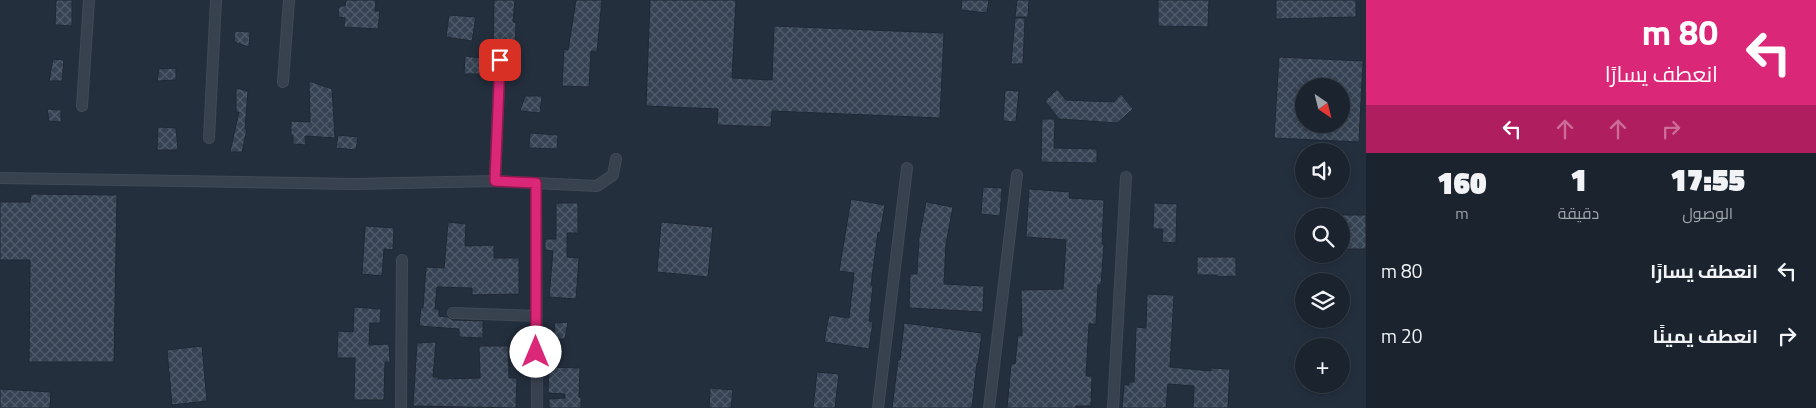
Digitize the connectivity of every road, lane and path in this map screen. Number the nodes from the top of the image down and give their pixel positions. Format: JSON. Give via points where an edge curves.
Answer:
{"nodes":[{"id":1,"x":89,"y":0,"type":"edge"},
{"id":2,"x":216,"y":0,"type":"edge"},
{"id":3,"x":289,"y":0,"type":"edge"},
{"id":4,"x":500,"y":60,"type":"dead end"},
{"id":5,"x":283,"y":82,"type":"dead end"},
{"id":6,"x":82,"y":106,"type":"dead end"},
{"id":7,"x":209,"y":138,"type":"dead end"},
{"id":8,"x":616,"y":159,"type":"dead end"},
{"id":9,"x":907,"y":168,"type":"dead end"},
{"id":10,"x":1017,"y":175,"type":"dead end"},
{"id":11,"x":1126,"y":177,"type":"dead end"},
{"id":12,"x":0,"y":178,"type":"edge"},
{"id":13,"x":495,"y":181,"type":"junction"},
{"id":14,"x":536,"y":183,"type":"junction"},
{"id":15,"x":402,"y":260,"type":"dead end"},
{"id":16,"x":452,"y":313,"type":"dead end"},
{"id":17,"x":536,"y":316,"type":"junction"},
{"id":18,"x":401,"y":408,"type":"edge"},
{"id":19,"x":537,"y":408,"type":"edge"},
{"id":20,"x":878,"y":408,"type":"edge"},
{"id":21,"x":989,"y":408,"type":"edge"},
{"id":22,"x":1113,"y":408,"type":"edge"}],
"edges":[{"from":1,"to":6,"type":"street"},
{"from":2,"to":7,"type":"street"},
{"from":3,"to":5,"type":"street"},
{"from":4,"to":13,"type":"street"},
{"from":8,"to":14,"type":"street","via":[[613,175],[597,186]]},
{"from":9,"to":20,"type":"street"},
{"from":10,"to":21,"type":"street"},
{"from":11,"to":22,"type":"street"},
{"from":12,"to":13,"type":"street","via":[[354,184]]},
{"from":13,"to":14,"type":"street"},
{"from":14,"to":17,"type":"street"},
{"from":15,"to":18,"type":"street"},
{"from":16,"to":17,"type":"street"},
{"from":17,"to":19,"type":"street"}]}
